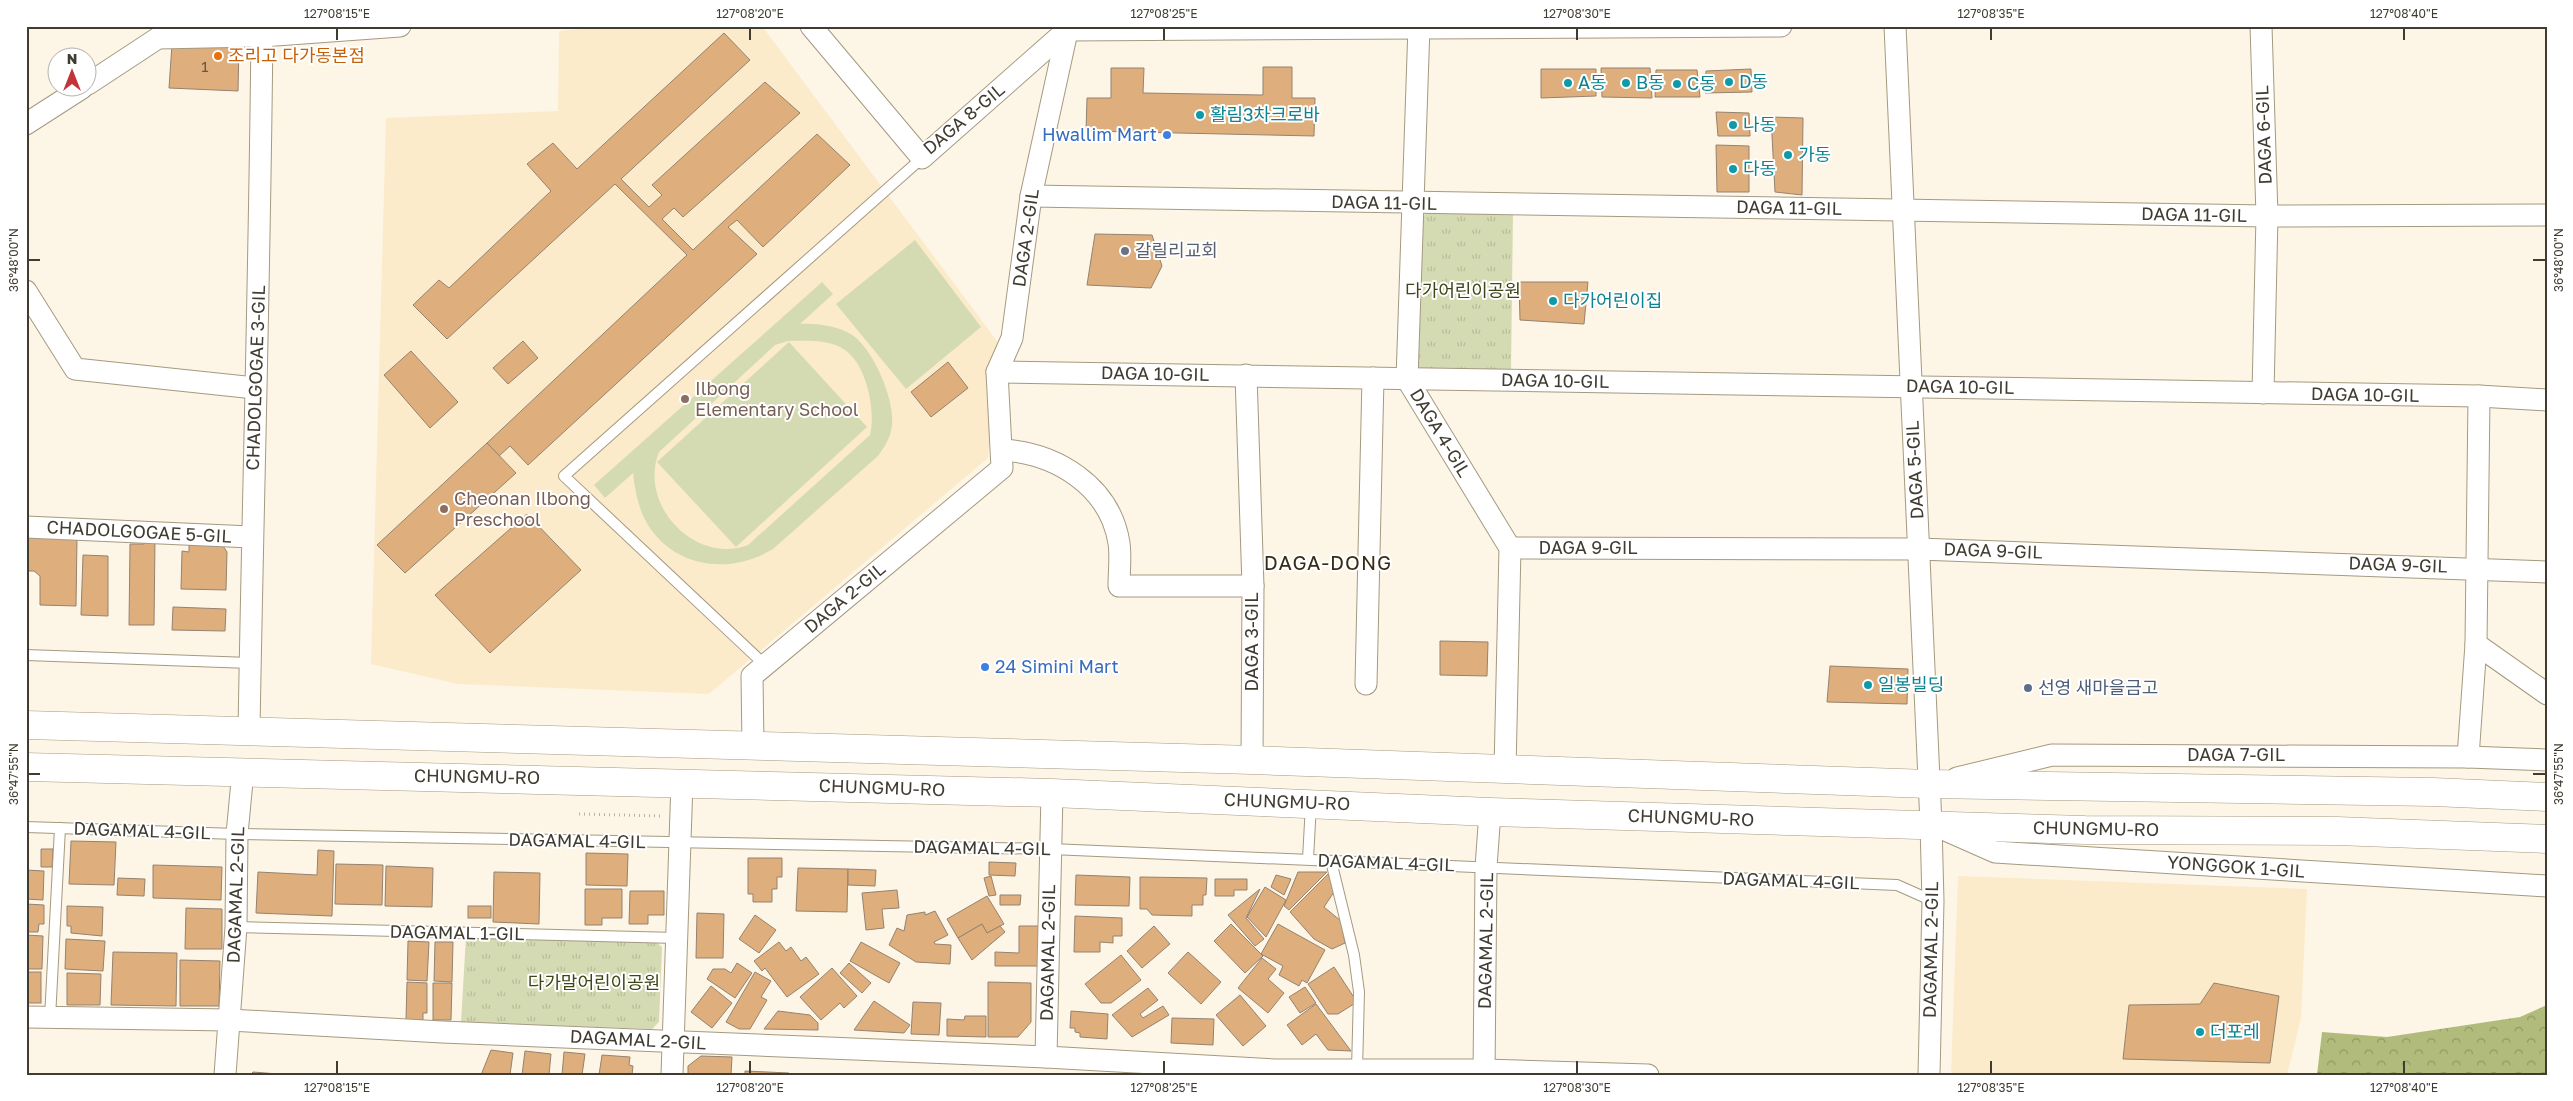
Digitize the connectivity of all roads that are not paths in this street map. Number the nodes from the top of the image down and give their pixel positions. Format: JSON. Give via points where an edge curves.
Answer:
{"nodes":[{"id":1,"x":400,"y":26,"type":"edge"},
{"id":2,"x":811,"y":26,"type":"edge"},
{"id":3,"x":1781,"y":26,"type":"edge"},
{"id":4,"x":1895,"y":26,"type":"edge"},
{"id":5,"x":2261,"y":26,"type":"edge"},
{"id":6,"x":1068,"y":28,"type":"edge"},
{"id":7,"x":1419,"y":28,"type":"edge"},
{"id":8,"x":262,"y":31,"type":"edge"},
{"id":9,"x":98,"y":77,"type":"edge"},
{"id":10,"x":66,"y":98,"type":"edge"},
{"id":11,"x":26,"y":124,"type":"edge"},
{"id":12,"x":922,"y":158,"type":"junction"},
{"id":13,"x":1031,"y":196,"type":"junction"},
{"id":14,"x":1412,"y":204,"type":"junction"},
{"id":15,"x":1903,"y":210,"type":"junction"},
{"id":16,"x":2547,"y":215,"type":"edge"},
{"id":17,"x":2266,"y":216,"type":"junction"},
{"id":18,"x":26,"y":291,"type":"edge"},
{"id":19,"x":996,"y":372,"type":"junction"},
{"id":20,"x":1246,"y":375,"type":"junction"},
{"id":21,"x":1373,"y":378,"type":"junction"},
{"id":22,"x":1407,"y":379,"type":"junction"},
{"id":23,"x":1912,"y":386,"type":"junction"},
{"id":24,"x":255,"y":388,"type":"junction"},
{"id":25,"x":2263,"y":393,"type":"junction"},
{"id":26,"x":2479,"y":396,"type":"junction"},
{"id":27,"x":2547,"y":400,"type":"edge"},
{"id":28,"x":1002,"y":450,"type":"junction"},
{"id":29,"x":26,"y":527,"type":"edge"},
{"id":30,"x":251,"y":537,"type":"junction"},
{"id":31,"x":1510,"y":548,"type":"junction"},
{"id":32,"x":1919,"y":549,"type":"junction"},
{"id":33,"x":2476,"y":568,"type":"junction"},
{"id":34,"x":2547,"y":572,"type":"edge"},
{"id":35,"x":1252,"y":586,"type":"junction"},
{"id":36,"x":2476,"y":644,"type":"junction"},
{"id":37,"x":26,"y":655,"type":"edge"},
{"id":38,"x":250,"y":663,"type":"junction"},
{"id":39,"x":765,"y":665,"type":"junction"},
{"id":40,"x":1366,"y":684,"type":"dead end"},
{"id":41,"x":2547,"y":694,"type":"edge"},
{"id":42,"x":26,"y":725,"type":"edge"},
{"id":43,"x":249,"y":730,"type":"junction"},
{"id":44,"x":753,"y":746,"type":"junction"},
{"id":45,"x":2468,"y":757,"type":"junction"},
{"id":46,"x":1252,"y":760,"type":"junction"},
{"id":47,"x":2547,"y":760,"type":"edge"},
{"id":48,"x":26,"y":767,"type":"edge"},
{"id":49,"x":1505,"y":769,"type":"junction"},
{"id":50,"x":243,"y":771,"type":"junction"},
{"id":51,"x":682,"y":782,"type":"junction"},
{"id":52,"x":1929,"y":784,"type":"junction"},
{"id":53,"x":1052,"y":793,"type":"junction"},
{"id":54,"x":2547,"y":797,"type":"edge"},
{"id":55,"x":1311,"y":803,"type":"junction"},
{"id":56,"x":1490,"y":812,"type":"junction"},
{"id":57,"x":1931,"y":824,"type":"junction"},
{"id":58,"x":26,"y":827,"type":"edge"},
{"id":59,"x":60,"y":828,"type":"junction"},
{"id":60,"x":237,"y":834,"type":"junction"},
{"id":61,"x":2547,"y":839,"type":"edge"},
{"id":62,"x":681,"y":843,"type":"junction"},
{"id":63,"x":1051,"y":850,"type":"junction"},
{"id":64,"x":1308,"y":860,"type":"junction"},
{"id":65,"x":1331,"y":861,"type":"junction"},
{"id":66,"x":1486,"y":867,"type":"junction"},
{"id":67,"x":2547,"y":886,"type":"edge"},
{"id":68,"x":1933,"y":901,"type":"junction"},
{"id":69,"x":236,"y":927,"type":"junction"},
{"id":70,"x":678,"y":938,"type":"junction"},
{"id":71,"x":26,"y":1017,"type":"edge"},
{"id":72,"x":50,"y":1018,"type":"junction"},
{"id":73,"x":230,"y":1020,"type":"junction"},
{"id":74,"x":673,"y":1042,"type":"junction"},
{"id":75,"x":1046,"y":1057,"type":"junction"},
{"id":76,"x":1357,"y":1070,"type":"junction"},
{"id":77,"x":1484,"y":1072,"type":"edge"},
{"id":78,"x":225,"y":1075,"type":"edge"},
{"id":79,"x":672,"y":1075,"type":"edge"},
{"id":80,"x":1648,"y":1075,"type":"edge"},
{"id":81,"x":1929,"y":1075,"type":"edge"}],
"edges":[{"from":1,"to":8,"type":"street"},
{"from":2,"to":12,"type":"street","name":"DAGA 8-GIL"},
{"from":3,"to":7,"type":"street"},
{"from":4,"to":15,"type":"street","name":"DAGA 5-GIL"},
{"from":5,"to":17,"type":"street","name":"DAGA 6-GIL"},
{"from":6,"to":7,"type":"street"},
{"from":6,"to":12,"type":"street","name":"DAGA 8-GIL"},
{"from":6,"to":13,"type":"street","name":"DAGA 2-GIL"},
{"from":7,"to":14,"type":"street","name":"DAGA 4-GIL"},
{"from":8,"to":9,"type":"street","via":[[158,38]]},
{"from":8,"to":24,"type":"street","name":"CHADOLGOGAE 3-GIL"},
{"from":10,"to":11,"type":"street"},
{"from":12,"to":39,"type":"lane","via":[[564,476]]},
{"from":13,"to":14,"type":"street","name":"DAGA 11-GIL"},
{"from":13,"to":19,"type":"street","name":"DAGA 2-GIL","via":[[1012,338]]},
{"from":14,"to":15,"type":"street","name":"DAGA 11-GIL"},
{"from":14,"to":22,"type":"street","name":"DAGA 4-GIL"},
{"from":15,"to":17,"type":"street","name":"DAGA 11-GIL"},
{"from":15,"to":23,"type":"street","name":"DAGA 5-GIL"},
{"from":16,"to":17,"type":"street","name":"DAGA 11-GIL"},
{"from":17,"to":25,"type":"street","name":"DAGA 6-GIL"},
{"from":18,"to":24,"type":"street","via":[[75,369]]},
{"from":19,"to":20,"type":"street","name":"DAGA 10-GIL"},
{"from":19,"to":28,"type":"street","name":"DAGA 2-GIL"},
{"from":20,"to":21,"type":"street","name":"DAGA 10-GIL"},
{"from":20,"to":35,"type":"street","name":"DAGA 3-GIL"},
{"from":21,"to":22,"type":"street","name":"DAGA 10-GIL"},
{"from":21,"to":40,"type":"street"},
{"from":22,"to":23,"type":"street","name":"DAGA 10-GIL"},
{"from":22,"to":31,"type":"street","name":"DAGA 4-GIL"},
{"from":23,"to":25,"type":"street","name":"DAGA 10-GIL"},
{"from":23,"to":32,"type":"street","name":"DAGA 5-GIL"},
{"from":24,"to":30,"type":"street","name":"CHADOLGOGAE 3-GIL"},
{"from":25,"to":26,"type":"street","name":"DAGA 10-GIL"},
{"from":26,"to":27,"type":"street","name":"DAGA 10-GIL"},
{"from":26,"to":33,"type":"street"},
{"from":28,"to":35,"type":"street","via":[[1025,451],[1069,469],[1091,487],[1108,510],[1119,543],[1119,586]]},
{"from":28,"to":39,"type":"street","name":"DAGA 2-GIL","via":[[1002,468]]},
{"from":29,"to":30,"type":"street","name":"CHADOLGOGAE 5-GIL"},
{"from":30,"to":38,"type":"street","name":"CHADOLGOGAE 3-GIL"},
{"from":31,"to":32,"type":"street","name":"DAGA 9-GIL"},
{"from":31,"to":49,"type":"street"},
{"from":32,"to":33,"type":"street","name":"DAGA 9-GIL"},
{"from":32,"to":52,"type":"street","name":"DAGA 5-GIL"},
{"from":33,"to":34,"type":"street","name":"DAGA 9-GIL"},
{"from":33,"to":36,"type":"street"},
{"from":35,"to":46,"type":"street","name":"DAGA 3-GIL"},
{"from":36,"to":41,"type":"street"},
{"from":36,"to":45,"type":"street"},
{"from":37,"to":38,"type":"lane"},
{"from":38,"to":43,"type":"street","name":"CHADOLGOGAE 3-GIL"},
{"from":39,"to":44,"type":"street","name":"DAGA 2-GIL","via":[[752,676]]},
{"from":42,"to":43,"type":"main road"},
{"from":43,"to":44,"type":"main road"},
{"from":44,"to":46,"type":"main road"},
{"from":45,"to":47,"type":"street","name":"DAGA 7-GIL"},
{"from":45,"to":52,"type":"street","name":"DAGA 7-GIL","via":[[2052,756]]},
{"from":46,"to":49,"type":"main road"},
{"from":48,"to":50,"type":"main road","name":"CHUNGMU-RO"},
{"from":49,"to":52,"type":"main road"},
{"from":50,"to":51,"type":"main road","name":"CHUNGMU-RO"},
{"from":50,"to":60,"type":"street","name":"DAGAMAL 2-GIL"},
{"from":51,"to":53,"type":"main road","name":"CHUNGMU-RO"},
{"from":51,"to":62,"type":"street"},
{"from":52,"to":54,"type":"main road","via":[[2433,792]]},
{"from":52,"to":57,"type":"street","name":"DAGA 5-GIL"},
{"from":53,"to":55,"type":"main road","name":"CHUNGMU-RO"},
{"from":53,"to":63,"type":"street","name":"DAGAMAL 2-GIL"},
{"from":55,"to":56,"type":"main road","name":"CHUNGMU-RO"},
{"from":55,"to":64,"type":"lane"},
{"from":56,"to":57,"type":"main road","name":"CHUNGMU-RO"},
{"from":56,"to":66,"type":"street","name":"DAGAMAL 2-GIL"},
{"from":57,"to":61,"type":"main road","name":"CHUNGMU-RO","via":[[2085,830],[2337,831]]},
{"from":57,"to":67,"type":"street","name":"YONGGOK 1-GIL","via":[[1995,852]]},
{"from":57,"to":68,"type":"street","name":"DAGAMAL 2-GIL"},
{"from":58,"to":59,"type":"lane","name":"DAGAMAL 4-GIL"},
{"from":59,"to":60,"type":"lane","name":"DAGAMAL 4-GIL"},
{"from":59,"to":72,"type":"lane"},
{"from":60,"to":62,"type":"lane","name":"DAGAMAL 4-GIL"},
{"from":60,"to":69,"type":"street","name":"DAGAMAL 2-GIL"},
{"from":62,"to":63,"type":"lane","name":"DAGAMAL 4-GIL"},
{"from":62,"to":70,"type":"street"},
{"from":63,"to":64,"type":"lane","name":"DAGAMAL 4-GIL"},
{"from":63,"to":75,"type":"street","name":"DAGAMAL 2-GIL"},
{"from":64,"to":65,"type":"lane","name":"DAGAMAL 4-GIL"},
{"from":65,"to":66,"type":"lane","name":"DAGAMAL 4-GIL"},
{"from":65,"to":76,"type":"lane","via":[[1354,955],[1359,992]]},
{"from":66,"to":68,"type":"lane","name":"DAGAMAL 4-GIL","via":[[1897,885]]},
{"from":66,"to":77,"type":"street","name":"DAGAMAL 2-GIL"},
{"from":68,"to":81,"type":"street","name":"DAGAMAL 2-GIL"},
{"from":69,"to":70,"type":"lane","name":"DAGAMAL 1-GIL"},
{"from":69,"to":73,"type":"street","name":"DAGAMAL 2-GIL"},
{"from":70,"to":74,"type":"street"},
{"from":71,"to":72,"type":"street","name":"DAGAMAL 2-GIL"},
{"from":72,"to":73,"type":"street","name":"DAGAMAL 2-GIL"},
{"from":73,"to":74,"type":"street","name":"DAGAMAL 2-GIL"},
{"from":73,"to":78,"type":"street","name":"DAGAMAL 2-GIL"},
{"from":74,"to":75,"type":"street","name":"DAGAMAL 2-GIL"},
{"from":74,"to":79,"type":"street"},
{"from":75,"to":76,"type":"street","name":"DAGAMAL 2-GIL","via":[[1276,1070]]},
{"from":76,"to":77,"type":"street","name":"DAGAMAL 2-GIL"},
{"from":77,"to":80,"type":"street","name":"DAGAMAL 2-GIL"}]}
